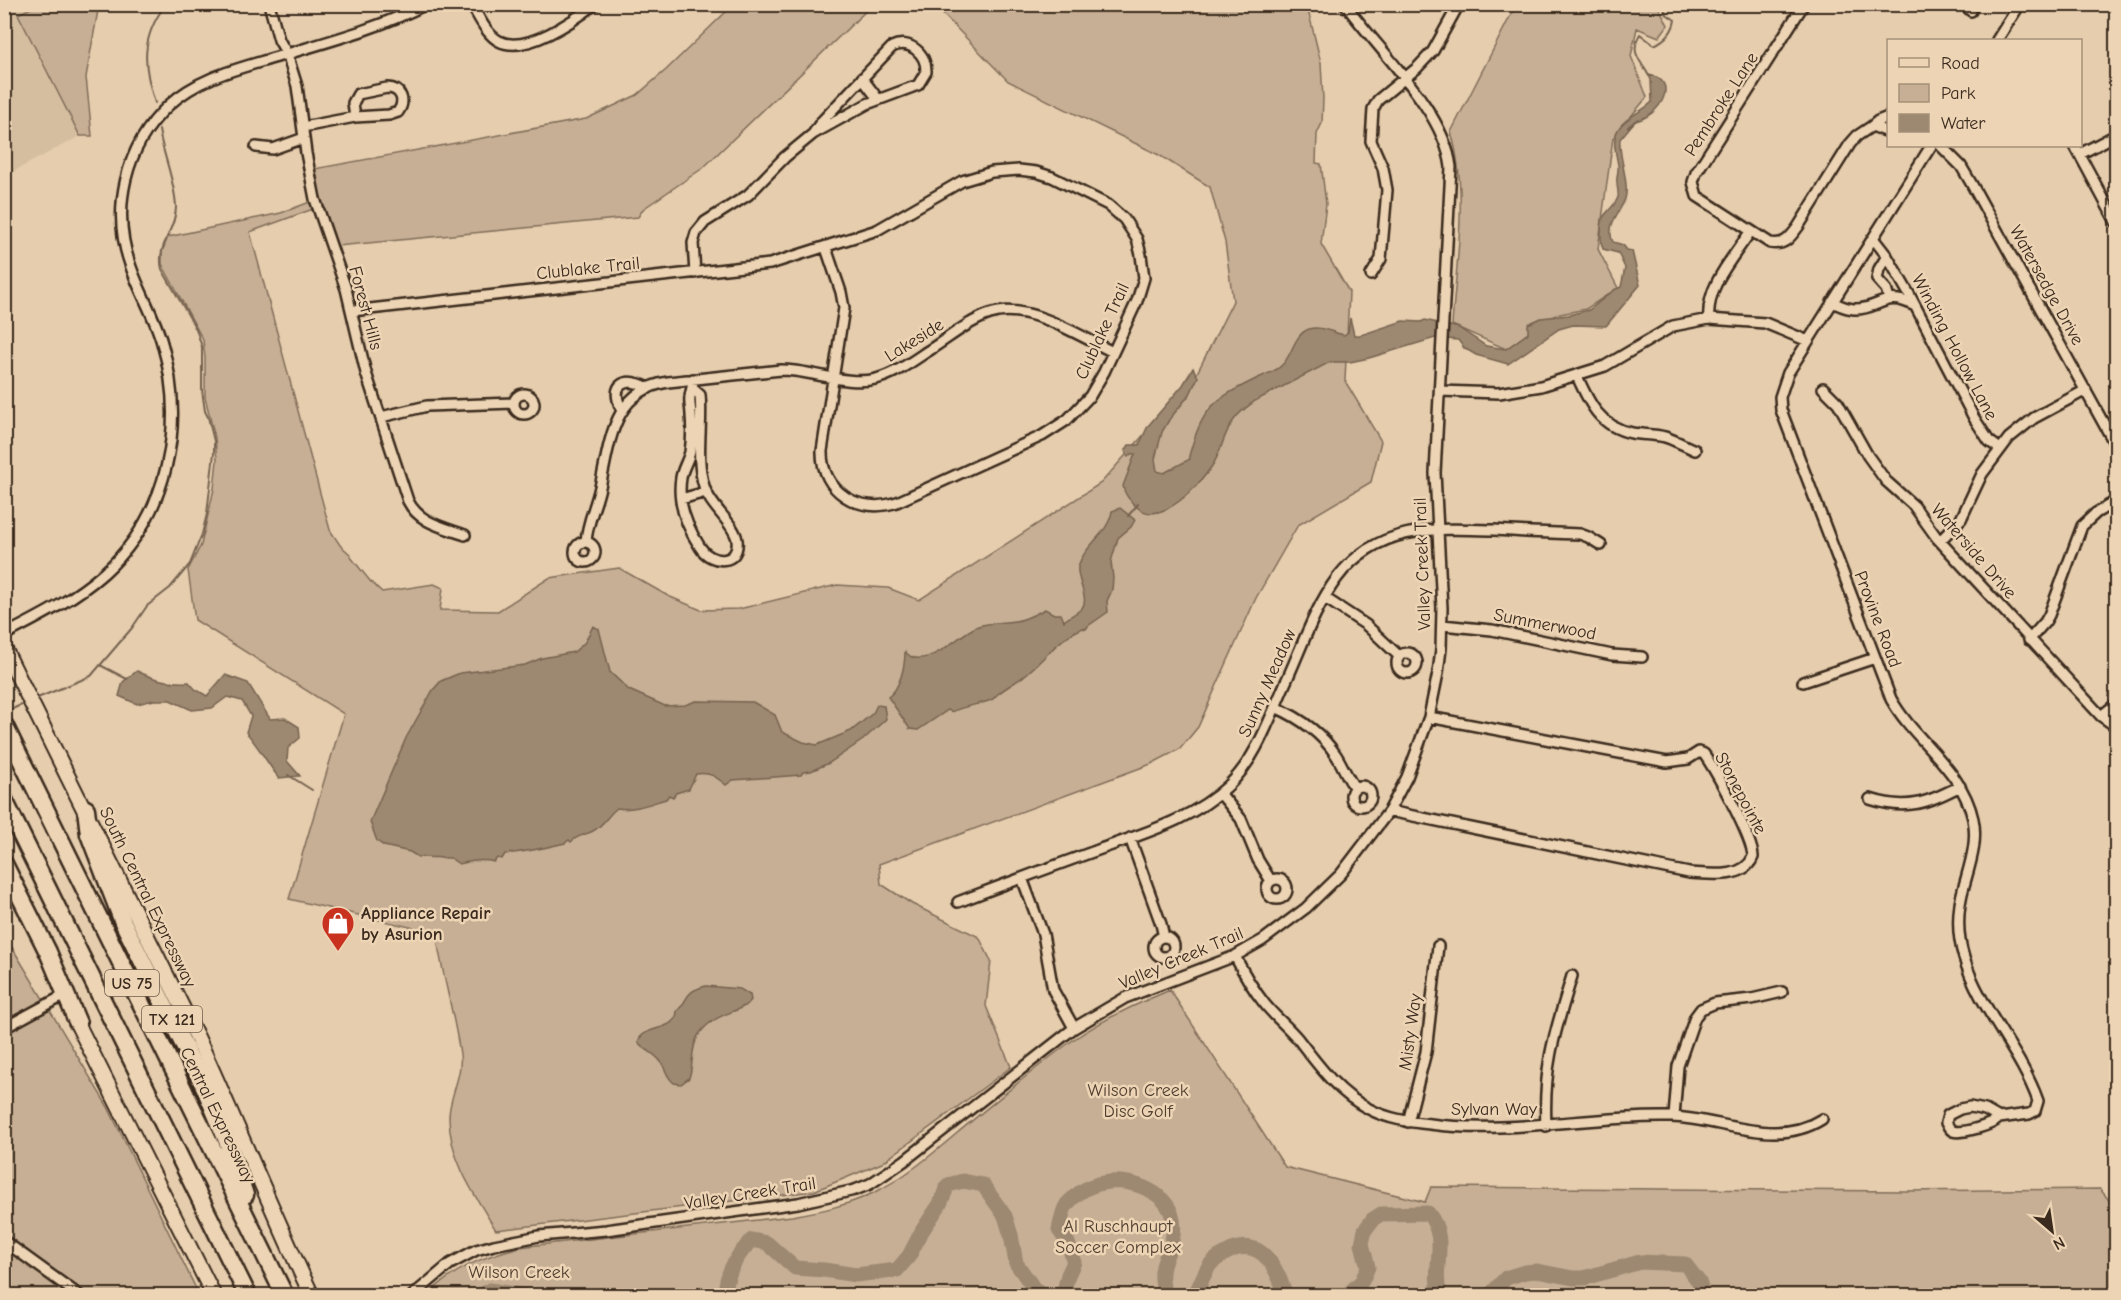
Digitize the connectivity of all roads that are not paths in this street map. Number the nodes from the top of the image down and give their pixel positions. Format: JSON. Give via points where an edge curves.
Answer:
{"nodes":[{"id":1,"x":269,"y":4,"type":"edge"},
{"id":2,"x":426,"y":4,"type":"edge"},
{"id":3,"x":471,"y":4,"type":"edge"},
{"id":4,"x":595,"y":4,"type":"edge"},
{"id":5,"x":1345,"y":4,"type":"edge"},
{"id":6,"x":1459,"y":4,"type":"edge"},
{"id":7,"x":1804,"y":4,"type":"edge"},
{"id":8,"x":1881,"y":4,"type":"edge"},
{"id":9,"x":1906,"y":4,"type":"edge"},
{"id":10,"x":2020,"y":4,"type":"edge"},
{"id":11,"x":1998,"y":39,"type":"edge"},
{"id":12,"x":287,"y":54,"type":"junction"},
{"id":13,"x":862,"y":78,"type":"junction"},
{"id":14,"x":1404,"y":79,"type":"junction"},
{"id":15,"x":878,"y":99,"type":"junction"},
{"id":16,"x":355,"y":117,"type":"junction"},
{"id":17,"x":1887,"y":117,"type":"edge"},
{"id":18,"x":1872,"y":126,"type":"junction"},
{"id":19,"x":303,"y":127,"type":"junction"},
{"id":20,"x":1887,"y":132,"type":"edge"},
{"id":21,"x":813,"y":134,"type":"junction"},
{"id":22,"x":2116,"y":135,"type":"edge"},
{"id":23,"x":304,"y":138,"type":"junction"},
{"id":24,"x":256,"y":147,"type":"dead end"},
{"id":25,"x":1929,"y":147,"type":"edge"},
{"id":26,"x":1942,"y":147,"type":"edge"},
{"id":27,"x":2078,"y":150,"type":"edge"},
{"id":28,"x":2116,"y":222,"type":"edge"},
{"id":29,"x":1750,"y":232,"type":"junction"},
{"id":30,"x":1873,"y":238,"type":"junction"},
{"id":31,"x":826,"y":248,"type":"junction"},
{"id":32,"x":1889,"y":260,"type":"junction"},
{"id":33,"x":695,"y":273,"type":"junction"},
{"id":34,"x":1371,"y":275,"type":"dead end"},
{"id":35,"x":1889,"y":299,"type":"junction"},
{"id":36,"x":1832,"y":302,"type":"junction"},
{"id":37,"x":1913,"y":305,"type":"junction"},
{"id":38,"x":352,"y":311,"type":"junction"},
{"id":39,"x":1709,"y":319,"type":"junction"},
{"id":40,"x":1808,"y":341,"type":"junction"},
{"id":41,"x":1113,"y":352,"type":"junction"},
{"id":42,"x":832,"y":376,"type":"junction"},
{"id":43,"x":1577,"y":376,"type":"junction"},
{"id":44,"x":693,"y":384,"type":"junction"},
{"id":45,"x":649,"y":388,"type":"junction"},
{"id":46,"x":1823,"y":388,"type":"dead end"},
{"id":47,"x":2086,"y":390,"type":"junction"},
{"id":48,"x":1440,"y":391,"type":"junction"},
{"id":49,"x":514,"y":403,"type":"dead end"},
{"id":50,"x":622,"y":411,"type":"junction"},
{"id":51,"x":381,"y":417,"type":"junction"},
{"id":52,"x":2116,"y":446,"type":"edge"},
{"id":53,"x":2000,"y":449,"type":"junction"},
{"id":54,"x":1695,"y":450,"type":"dead end"},
{"id":55,"x":706,"y":492,"type":"junction"},
{"id":56,"x":681,"y":499,"type":"junction"},
{"id":57,"x":2116,"y":501,"type":"edge"},
{"id":58,"x":1438,"y":529,"type":"junction"},
{"id":59,"x":465,"y":535,"type":"dead end"},
{"id":60,"x":1940,"y":541,"type":"junction"},
{"id":61,"x":586,"y":542,"type":"dead end"},
{"id":62,"x":1601,"y":545,"type":"dead end"},
{"id":63,"x":1325,"y":598,"type":"junction"},
{"id":64,"x":1442,"y":625,"type":"junction"},
{"id":65,"x":4,"y":635,"type":"edge"},
{"id":66,"x":2029,"y":640,"type":"junction"},
{"id":67,"x":4,"y":648,"type":"edge"},
{"id":68,"x":1399,"y":656,"type":"dead end"},
{"id":69,"x":1642,"y":657,"type":"dead end"},
{"id":70,"x":1875,"y":658,"type":"junction"},
{"id":71,"x":1803,"y":682,"type":"dead end"},
{"id":72,"x":2116,"y":704,"type":"edge"},
{"id":73,"x":1275,"y":707,"type":"junction"},
{"id":74,"x":2101,"y":716,"type":"junction"},
{"id":75,"x":1429,"y":717,"type":"junction"},
{"id":76,"x":2114,"y":725,"type":"dead end"},
{"id":77,"x":7,"y":731,"type":"edge"},
{"id":78,"x":1960,"y":786,"type":"junction"},
{"id":79,"x":1355,"y":788,"type":"dead end"},
{"id":80,"x":1220,"y":793,"type":"junction"},
{"id":81,"x":1870,"y":799,"type":"dead end"},
{"id":82,"x":4,"y":800,"type":"edge"},
{"id":83,"x":86,"y":809,"type":"junction"},
{"id":84,"x":1389,"y":811,"type":"junction"},
{"id":85,"x":1130,"y":838,"type":"junction"},
{"id":86,"x":4,"y":864,"type":"edge"},
{"id":87,"x":1022,"y":878,"type":"junction"},
{"id":88,"x":1271,"y":881,"type":"dead end"},
{"id":89,"x":4,"y":883,"type":"edge"},
{"id":90,"x":958,"y":902,"type":"dead end"},
{"id":91,"x":1164,"y":937,"type":"dead end"},
{"id":92,"x":1438,"y":946,"type":"dead end"},
{"id":93,"x":1235,"y":956,"type":"junction"},
{"id":94,"x":1572,"y":976,"type":"dead end"},
{"id":95,"x":1782,"y":992,"type":"dead end"},
{"id":96,"x":63,"y":996,"type":"junction"},
{"id":97,"x":78,"y":1023,"type":"junction"},
{"id":98,"x":4,"y":1028,"type":"edge"},
{"id":99,"x":1074,"y":1028,"type":"junction"},
{"id":100,"x":1674,"y":1117,"type":"junction"},
{"id":101,"x":1999,"y":1118,"type":"junction"},
{"id":102,"x":1822,"y":1119,"type":"dead end"},
{"id":103,"x":1408,"y":1122,"type":"junction"},
{"id":104,"x":1546,"y":1126,"type":"junction"},
{"id":105,"x":254,"y":1231,"type":"junction"},
{"id":106,"x":4,"y":1241,"type":"edge"},
{"id":107,"x":80,"y":1296,"type":"edge"},
{"id":108,"x":214,"y":1296,"type":"edge"},
{"id":109,"x":248,"y":1296,"type":"edge"},
{"id":110,"x":285,"y":1296,"type":"edge"},
{"id":111,"x":312,"y":1296,"type":"edge"},
{"id":112,"x":412,"y":1296,"type":"edge"}],
"edges":[{"from":1,"to":12,"type":"street","name":"Forest Hills"},
{"from":2,"to":12,"type":"street","via":[[370,28]]},
{"from":3,"to":4,"type":"street","via":[[493,36],[513,44],[549,33]]},
{"from":5,"to":14,"type":"street","name":"Valley Creek Trail"},
{"from":6,"to":14,"type":"street","via":[[1437,46]]},
{"from":7,"to":29,"type":"street","name":"Pembroke Lane","via":[[1693,182],[1702,201]]},
{"from":8,"to":9,"type":"street"},
{"from":10,"to":11,"type":"street"},
{"from":12,"to":19,"type":"street","name":"Forest Hills"},
{"from":12,"to":65,"type":"street","via":[[193,87],[164,110],[138,144],[124,184],[122,231],[169,370],[174,425],[166,471],[140,528],[111,567],[60,606]]},
{"from":13,"to":15,"type":"street"},
{"from":13,"to":15,"type":"street","via":[[899,44],[910,46],[923,58],[926,68],[921,82]]},
{"from":13,"to":21,"type":"street"},
{"from":14,"to":34,"type":"street","via":[[1378,99],[1371,114],[1371,141],[1383,168],[1387,190],[1381,258]]},
{"from":14,"to":48,"type":"street","name":"Valley Creek Trail","via":[[1436,123],[1450,159]]},
{"from":15,"to":21,"type":"street"},
{"from":16,"to":16,"type":"street","via":[[353,102],[362,92],[390,87],[401,96],[396,114]]},
{"from":16,"to":19,"type":"street"},
{"from":17,"to":18,"type":"street","name":"Pembroke Lane"},
{"from":18,"to":20,"type":"street"},
{"from":18,"to":29,"type":"street","name":"Pembroke Lane","via":[[1857,136],[1842,155],[1789,240],[1770,243]]},
{"from":19,"to":23,"type":"street","name":"Forest Hills"},
{"from":21,"to":33,"type":"street","via":[[785,156],[752,192],[701,225],[693,243]]},
{"from":22,"to":27,"type":"street"},
{"from":23,"to":24,"type":"street","via":[[273,150]]},
{"from":23,"to":38,"type":"street","name":"Forest Hills","via":[[315,199]]},
{"from":25,"to":30,"type":"street","name":"Provine Road"},
{"from":26,"to":47,"type":"street","name":"Watersedge Drive","via":[[1966,175]]},
{"from":27,"to":28,"type":"street"},
{"from":29,"to":39,"type":"street","via":[[1711,292]]},
{"from":30,"to":32,"type":"street","name":"Winding Hollow Lane"},
{"from":30,"to":36,"type":"street","name":"Provine Road"},
{"from":31,"to":33,"type":"street","name":"Clublake Trail","via":[[760,266]]},
{"from":31,"to":41,"type":"street","name":"Clublake Trail","via":[[886,226],[975,176],[1009,170],[1044,174],[1108,205],[1124,219],[1137,239],[1143,262],[1143,286]]},
{"from":31,"to":42,"type":"street","name":"Clublake Trail","via":[[844,303]]},
{"from":32,"to":35,"type":"street","name":"Winding Hollow Lane","via":[[1879,269],[1878,279]]},
{"from":32,"to":37,"type":"street","name":"Winding Hollow Lane"},
{"from":33,"to":38,"type":"street","name":"Clublake Trail"},
{"from":35,"to":36,"type":"street","via":[[1854,309]]},
{"from":35,"to":37,"type":"street"},
{"from":36,"to":40,"type":"street","name":"Provine Road"},
{"from":37,"to":53,"type":"street","name":"Winding Hollow Lane","via":[[1978,425]]},
{"from":38,"to":51,"type":"street","name":"Forest Hills"},
{"from":39,"to":40,"type":"street","via":[[1765,323]]},
{"from":39,"to":43,"type":"street","via":[[1673,326],[1605,366]]},
{"from":40,"to":70,"type":"street","name":"Provine Road","via":[[1783,387],[1781,410]]},
{"from":41,"to":42,"type":"street","name":"Lakeside","via":[[1038,316],[1005,311],[973,322],[887,375],[862,381]]},
{"from":41,"to":42,"type":"street","name":"Clublake Trail","via":[[1090,396],[1051,431],[883,506],[860,504],[845,497],[826,473],[822,451]]},
{"from":42,"to":44,"type":"street","name":"Lakeside","via":[[781,370]]},
{"from":43,"to":48,"type":"street","via":[[1521,390]]},
{"from":43,"to":54,"type":"street","via":[[1589,404],[1609,424],[1632,433],[1664,437]]},
{"from":44,"to":45,"type":"street","name":"Lakeside","via":[[663,383]]},
{"from":44,"to":55,"type":"street","via":[[700,395],[699,460]]},
{"from":44,"to":56,"type":"street","via":[[691,445],[681,475]]},
{"from":45,"to":50,"type":"street","name":"Lakeside"},
{"from":45,"to":50,"type":"street","name":"Lakeside","via":[[634,381],[623,384],[617,396]]},
{"from":46,"to":60,"type":"street","name":"Waterside Drive","via":[[1838,404],[1878,470],[1914,506]]},
{"from":47,"to":52,"type":"street","name":"Watersedge Drive"},
{"from":47,"to":53,"type":"street","via":[[2021,427]]},
{"from":48,"to":58,"type":"street","name":"Valley Creek Trail","via":[[1435,473]]},
{"from":49,"to":51,"type":"street","via":[[427,406]]},
{"from":50,"to":61,"type":"street","name":"Lakeside","via":[[609,441]]},
{"from":51,"to":59,"type":"street","name":"Forest Hills","via":[[414,512]]},
{"from":53,"to":60,"type":"street","via":[[1982,474],[1961,519]]},
{"from":55,"to":56,"type":"street"},
{"from":55,"to":56,"type":"street","via":[[736,536],[736,548],[725,559],[713,560],[703,552],[687,523]]},
{"from":57,"to":66,"type":"street","via":[[2082,526],[2049,615]]},
{"from":58,"to":62,"type":"street","name":"Sunny Meadow","via":[[1580,534]]},
{"from":58,"to":63,"type":"street","name":"Sunny Meadow","via":[[1400,534],[1376,545],[1346,568]]},
{"from":58,"to":64,"type":"street","name":"Valley Creek Trail"},
{"from":60,"to":66,"type":"street","name":"Waterside Drive"},
{"from":63,"to":68,"type":"street","via":[[1366,625]]},
{"from":63,"to":73,"type":"street","name":"Sunny Meadow"},
{"from":64,"to":69,"type":"street","name":"Summerwood"},
{"from":64,"to":75,"type":"street","name":"Valley Creek Trail"},
{"from":66,"to":74,"type":"street","name":"Waterside Drive"},
{"from":67,"to":83,"type":"main road","name":"South Central Expressway"},
{"from":70,"to":71,"type":"street"},
{"from":70,"to":78,"type":"street","name":"Provine Road","via":[[1896,709]]},
{"from":72,"to":74,"type":"street"},
{"from":73,"to":79,"type":"street","via":[[1298,718],[1319,735]]},
{"from":73,"to":80,"type":"street","name":"Sunny Meadow","via":[[1249,761]]},
{"from":74,"to":76,"type":"street","name":"Waterside Drive"},
{"from":75,"to":84,"type":"street","name":"Valley Creek Trail","via":[[1415,760]]},
{"from":75,"to":84,"type":"street","name":"Stonepointe","via":[[1667,762],[1688,759],[1699,752],[1704,754],[1741,823],[1753,857],[1736,872],[1689,873]]},
{"from":77,"to":105,"type":"highway","name":"Central Expressway","number":"US 75"},
{"from":78,"to":81,"type":"street","via":[[1936,799],[1911,805]]},
{"from":78,"to":101,"type":"street","name":"Provine Road","via":[[1974,829],[1958,920],[1962,950],[1974,982],[2038,1101],[2029,1114]]},
{"from":80,"to":85,"type":"street","name":"Sunny Meadow","via":[[1188,815]]},
{"from":80,"to":88,"type":"street","via":[[1240,819]]},
{"from":82,"to":109,"type":"highway","number":"US 75"},
{"from":83,"to":105,"type":"highway","number":"TX 121","via":[[89,834],[123,922],[228,1143]]},
{"from":83,"to":111,"type":"main road","name":"South Central Expressway","via":[[216,1077]]},
{"from":84,"to":93,"type":"street","name":"Valley Creek Trail","via":[[1324,891],[1285,924]]},
{"from":85,"to":87,"type":"street","name":"Sunny Meadow"},
{"from":85,"to":91,"type":"street"},
{"from":86,"to":97,"type":"highway"},
{"from":87,"to":90,"type":"street","name":"Sunny Meadow"},
{"from":87,"to":99,"type":"street","via":[[1042,934],[1053,990]]},
{"from":89,"to":96,"type":"main road"},
{"from":92,"to":103,"type":"street","name":"Misty Way","via":[[1426,1052]]},
{"from":93,"to":99,"type":"street","name":"Valley Creek Trail","via":[[1125,998]]},
{"from":93,"to":103,"type":"street","name":"Sylvan Way","via":[[1263,1002],[1337,1086],[1369,1109]]},
{"from":94,"to":104,"type":"street","via":[[1548,1058]]},
{"from":95,"to":100,"type":"street","via":[[1714,1003],[1701,1009],[1678,1066]]},
{"from":96,"to":97,"type":"main road"},
{"from":96,"to":98,"type":"street"},
{"from":97,"to":108,"type":"main road"},
{"from":99,"to":112,"type":"street","name":"Valley Creek Trail","via":[[904,1161],[855,1191],[786,1205],[494,1245],[450,1263]]},
{"from":100,"to":102,"type":"street","name":"Sylvan Way","via":[[1762,1131],[1809,1127]]},
{"from":100,"to":104,"type":"street","name":"Sylvan Way"},
{"from":101,"to":101,"type":"street","via":[[1991,1124],[1958,1131],[1946,1123],[1948,1114],[1970,1107]]},
{"from":103,"to":104,"type":"street","name":"Sylvan Way"},
{"from":105,"to":110,"type":"highway","name":"Central Expressway","number":"US 75"},
{"from":106,"to":107,"type":"street"}]}
